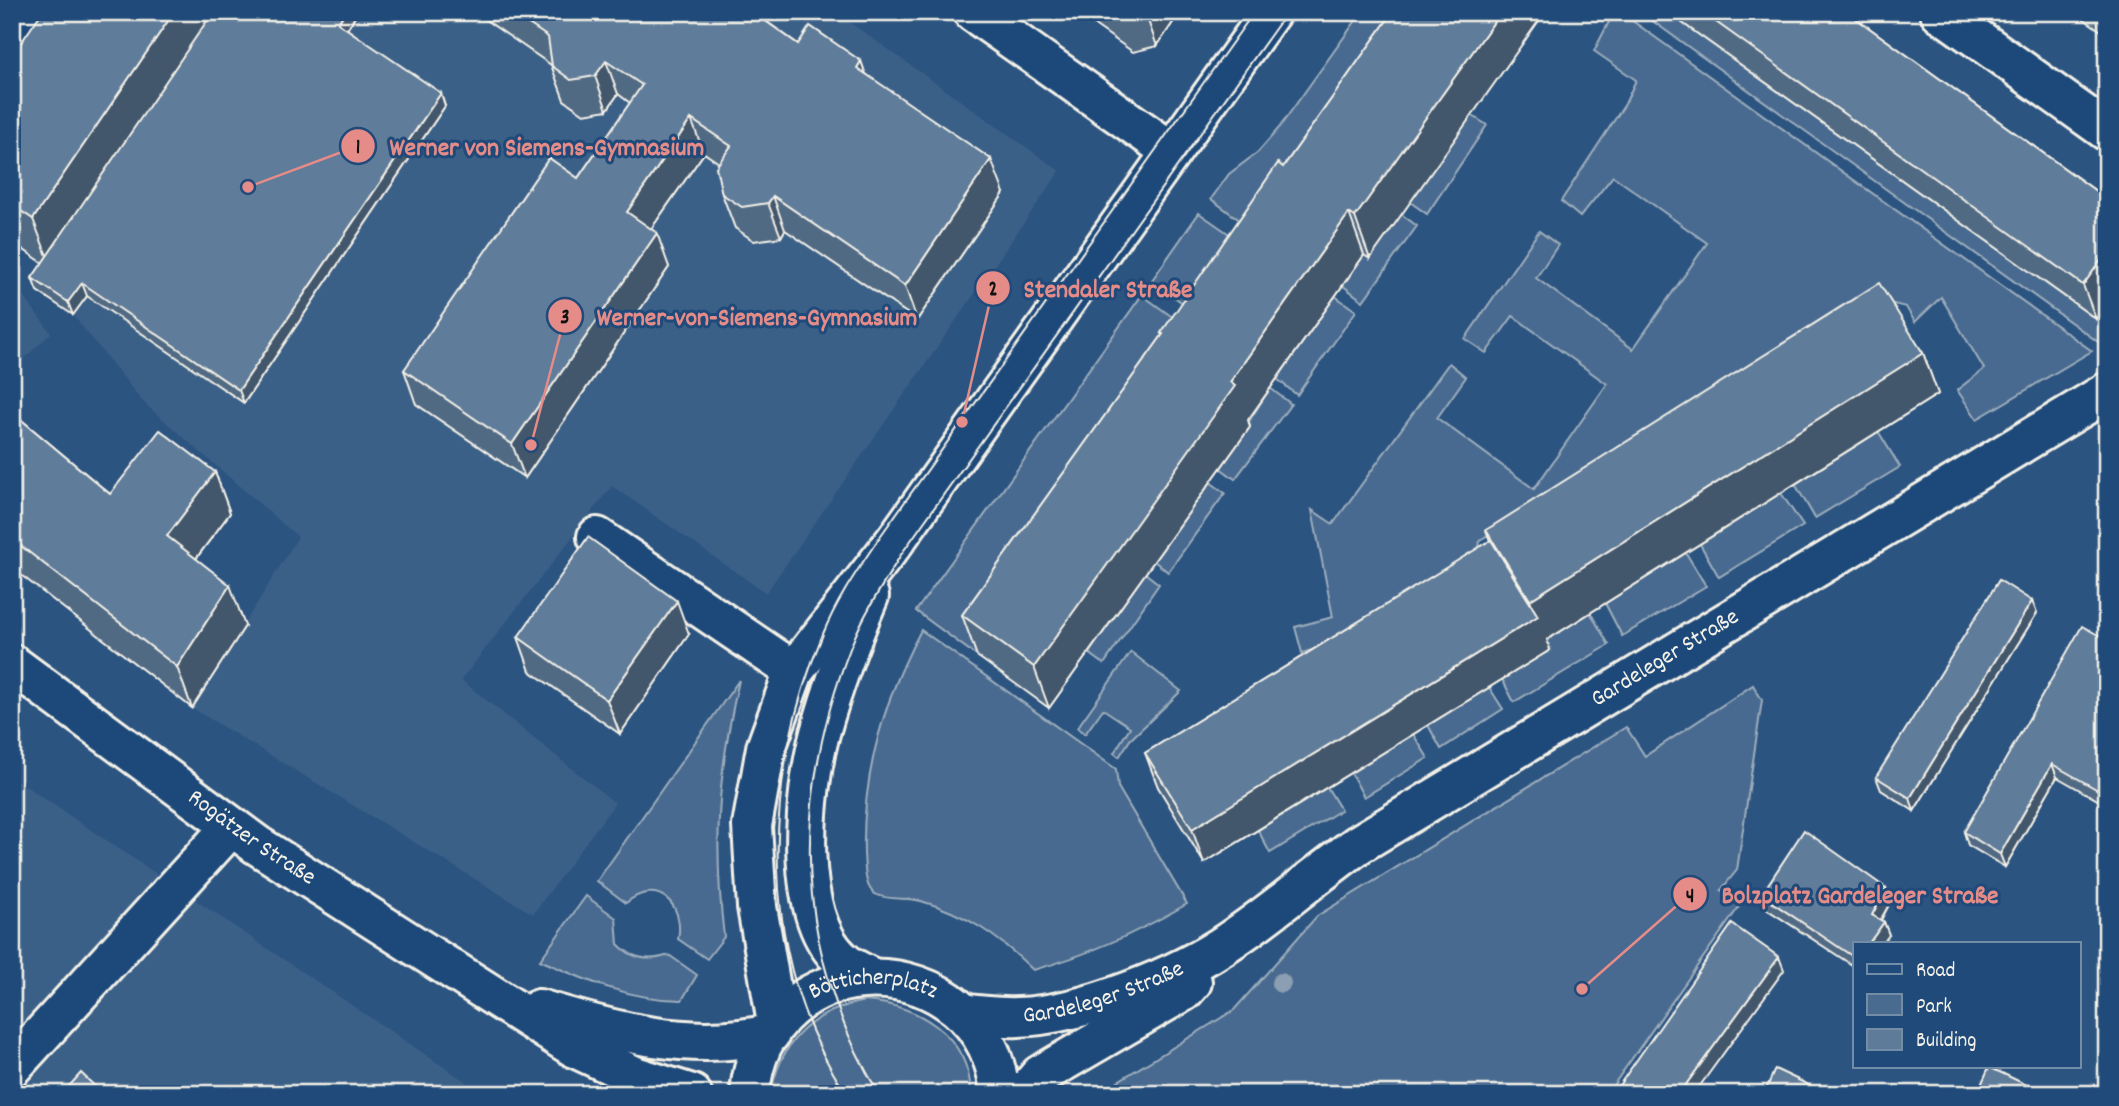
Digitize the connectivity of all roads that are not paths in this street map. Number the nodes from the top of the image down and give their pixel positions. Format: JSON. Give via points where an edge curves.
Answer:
{"nodes":[{"id":1,"x":22,"y":12,"type":"edge"},
{"id":2,"x":973,"y":12,"type":"edge"},
{"id":3,"x":1270,"y":12,"type":"edge"},
{"id":4,"x":1940,"y":12,"type":"edge"},
{"id":5,"x":12,"y":25,"type":"edge"},
{"id":6,"x":2107,"y":131,"type":"edge"},
{"id":7,"x":1171,"y":151,"type":"junction"},
{"id":8,"x":2107,"y":392,"type":"edge"},
{"id":9,"x":597,"y":537,"type":"dead end"},
{"id":10,"x":895,"y":541,"type":"junction"},
{"id":11,"x":12,"y":664,"type":"edge"},
{"id":12,"x":794,"y":671,"type":"junction"},
{"id":13,"x":232,"y":827,"type":"junction"},
{"id":14,"x":1232,"y":940,"type":"junction"},
{"id":15,"x":870,"y":977,"type":"junction"},
{"id":16,"x":501,"y":998,"type":"junction"},
{"id":17,"x":965,"y":1014,"type":"junction"},
{"id":18,"x":774,"y":1029,"type":"junction"},
{"id":19,"x":12,"y":1067,"type":"edge"},
{"id":20,"x":692,"y":1094,"type":"edge"},
{"id":21,"x":750,"y":1094,"type":"edge"},
{"id":22,"x":1000,"y":1094,"type":"edge"},
{"id":23,"x":1024,"y":1094,"type":"edge"}],
"edges":[{"from":1,"to":5,"type":"street"},
{"from":2,"to":7,"type":"street"},
{"from":3,"to":7,"type":"street"},
{"from":4,"to":6,"type":"street"},
{"from":7,"to":10,"type":"street"},
{"from":8,"to":14,"type":"street","name":"Gardeleger Straße","via":[[1359,844]]},
{"from":9,"to":12,"type":"street"},
{"from":10,"to":12,"type":"street"},
{"from":10,"to":15,"type":"street","via":[[833,690],[819,736],[809,803],[807,864],[814,909],[840,959]]},
{"from":11,"to":13,"type":"street","name":"Rogätzer Straße"},
{"from":12,"to":18,"type":"street","via":[[766,748],[752,826],[757,907]]},
{"from":13,"to":16,"type":"street","name":"Rogätzer Straße"},
{"from":13,"to":19,"type":"street"},
{"from":14,"to":17,"type":"street","name":"Gardeleger Straße","via":[[1182,970],[1095,1003],[1020,1017]]},
{"from":14,"to":23,"type":"street","name":"Gardeleger Straße","via":[[1184,991],[1041,1075]]},
{"from":15,"to":17,"type":"street","name":"Bötticherplatz","via":[[921,986]]},
{"from":15,"to":18,"type":"street","name":"Bötticherplatz","via":[[849,979],[810,994]]},
{"from":16,"to":18,"type":"street","name":"Rogätzer Straße","via":[[642,1036],[707,1044]]},
{"from":16,"to":20,"type":"street","name":"Rogätzer Straße","via":[[575,1048],[635,1076]]},
{"from":17,"to":22,"type":"street","name":"Bötticherplatz","via":[[990,1052]]},
{"from":18,"to":21,"type":"street","name":"Bötticherplatz","via":[[754,1069]]}]}
